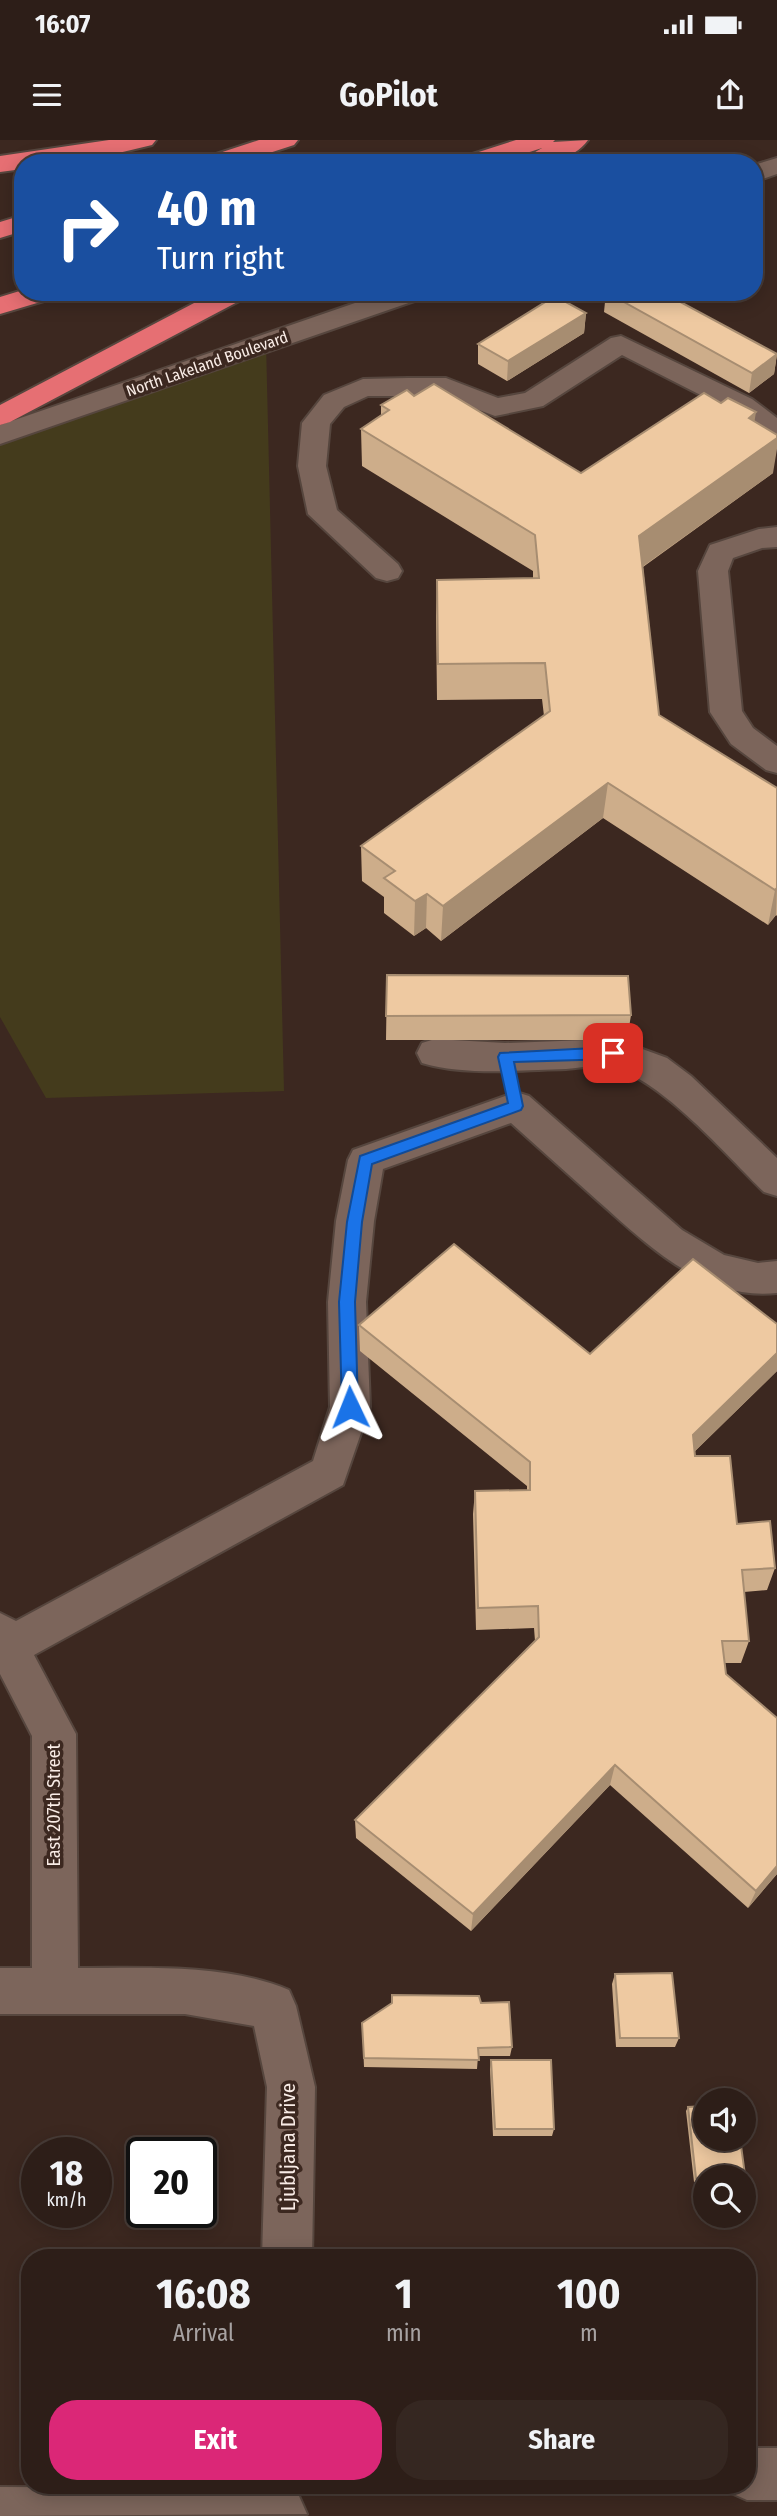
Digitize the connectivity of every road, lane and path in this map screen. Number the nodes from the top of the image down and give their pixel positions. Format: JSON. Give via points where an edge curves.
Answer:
{"nodes":[{"id":1,"x":144,"y":140,"type":"edge"},
{"id":2,"x":285,"y":140,"type":"edge"},
{"id":3,"x":542,"y":140,"type":"edge"},
{"id":4,"x":575,"y":140,"type":"edge"},
{"id":5,"x":77,"y":154,"type":"edge"},
{"id":6,"x":241,"y":154,"type":"edge"},
{"id":7,"x":498,"y":154,"type":"edge"},
{"id":8,"x":550,"y":154,"type":"edge"},
{"id":9,"x":218,"y":301,"type":"edge"},
{"id":10,"x":388,"y":301,"type":"edge"},
{"id":11,"x":0,"y":416,"type":"edge"},
{"id":12,"x":777,"y":432,"type":"edge"},
{"id":13,"x":0,"y":435,"type":"edge"},
{"id":14,"x":777,"y":537,"type":"edge"},
{"id":15,"x":387,"y":571,"type":"dead end"},
{"id":16,"x":777,"y":762,"type":"edge"},
{"id":17,"x":435,"y":1054,"type":"dead end"},
{"id":18,"x":505,"y":1057,"type":"junction"},
{"id":19,"x":516,"y":1106,"type":"junction"},
{"id":20,"x":777,"y":1181,"type":"edge"},
{"id":21,"x":777,"y":1277,"type":"edge"},
{"id":22,"x":4,"y":1639,"type":"edge"},
{"id":23,"x":0,"y":1991,"type":"edge"},
{"id":24,"x":55,"y":1991,"type":"junction"},
{"id":25,"x":287,"y":2249,"type":"edge"},
{"id":26,"x":756,"y":2474,"type":"edge"},
{"id":27,"x":777,"y":2474,"type":"edge"},
{"id":28,"x":281,"y":2505,"type":"edge"},
{"id":29,"x":0,"y":2513,"type":"edge"}],
"edges":[{"from":1,"to":5,"type":"highway"},
{"from":2,"to":6,"type":"highway"},
{"from":3,"to":7,"type":"highway"},
{"from":4,"to":8,"type":"highway"},
{"from":9,"to":11,"type":"highway"},
{"from":10,"to":13,"type":"street","name":"North Lakeland Boulevard"},
{"from":12,"to":15,"type":"street","via":[[742,405],[621,344],[533,400],[495,407],[446,387],[363,388],[334,401],[316,423],[312,466],[323,514]]},
{"from":14,"to":16,"type":"street","via":[[720,552],[713,570],[726,712],[742,736]]},
{"from":17,"to":18,"type":"street"},
{"from":18,"to":19,"type":"street"},
{"from":18,"to":20,"type":"street","via":[[613,1053],[653,1068],[678,1086]]},
{"from":19,"to":21,"type":"street","via":[[669,1241],[715,1269],[758,1279]]},
{"from":19,"to":22,"type":"street","via":[[366,1160],[347,1302],[350,1407],[329,1472]]},
{"from":22,"to":24,"type":"street","name":"East 207th Street","via":[[54,1734]]},
{"from":23,"to":24,"type":"street"},
{"from":24,"to":25,"type":"street","name":"Ljubljana Drive","via":[[185,1991],[273,2006],[291,2087]]},
{"from":26,"to":27,"type":"street"},
{"from":28,"to":29,"type":"street"}]}
